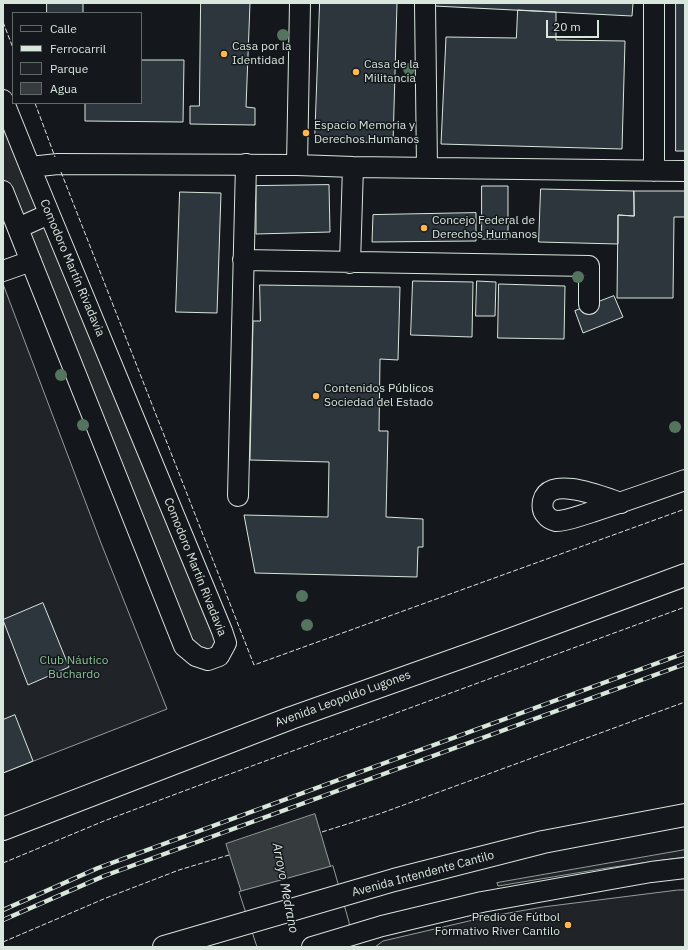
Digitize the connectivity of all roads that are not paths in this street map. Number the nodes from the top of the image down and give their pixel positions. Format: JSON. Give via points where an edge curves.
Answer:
{"nodes":[{"id":1,"x":300,"y":3,"type":"edge"},
{"id":2,"x":425,"y":3,"type":"edge"},
{"id":3,"x":654,"y":3,"type":"edge"},
{"id":4,"x":3,"y":100,"type":"edge"},
{"id":5,"x":246,"y":164,"type":"junction"},
{"id":6,"x":297,"y":164,"type":"junction"},
{"id":7,"x":30,"y":167,"type":"junction"},
{"id":8,"x":353,"y":167,"type":"junction"},
{"id":9,"x":427,"y":168,"type":"junction"},
{"id":10,"x":654,"y":171,"type":"junction"},
{"id":11,"x":685,"y":171,"type":"edge"},
{"id":12,"x":3,"y":191,"type":"edge"},
{"id":13,"x":49,"y":214,"type":"junction"},
{"id":14,"x":18,"y":228,"type":"junction"},
{"id":15,"x":243,"y":260,"type":"junction"},
{"id":16,"x":31,"y":261,"type":"junction"},
{"id":17,"x":350,"y":263,"type":"junction"},
{"id":18,"x":3,"y":271,"type":"edge"},
{"id":19,"x":589,"y":304,"type":"dead end"},
{"id":20,"x":685,"y":480,"type":"edge"},
{"id":21,"x":238,"y":496,"type":"dead end"},
{"id":22,"x":621,"y":503,"type":"dead end"},
{"id":23,"x":685,"y":575,"type":"edge"},
{"id":24,"x":685,"y":815,"type":"edge"},
{"id":25,"x":3,"y":829,"type":"edge"},
{"id":26,"x":685,"y":868,"type":"edge"},
{"id":27,"x":164,"y":947,"type":"edge"},
{"id":28,"x":312,"y":947,"type":"edge"}],
"edges":[{"from":1,"to":6,"type":"street"},
{"from":2,"to":9,"type":"street"},
{"from":3,"to":10,"type":"street"},
{"from":4,"to":7,"type":"street","name":"Comodoro Martín Rivadavia"},
{"from":5,"to":6,"type":"street"},
{"from":5,"to":7,"type":"street","via":[[58,164]]},
{"from":5,"to":15,"type":"street"},
{"from":6,"to":8,"type":"street"},
{"from":7,"to":13,"type":"street","name":"Comodoro Martín Rivadavia"},
{"from":8,"to":9,"type":"street"},
{"from":8,"to":17,"type":"street"},
{"from":9,"to":10,"type":"street"},
{"from":10,"to":11,"type":"street"},
{"from":12,"to":14,"type":"street","name":"Comodoro Martín Rivadavia"},
{"from":13,"to":14,"type":"street"},
{"from":13,"to":16,"type":"street","name":"Comodoro Martín Rivadavia","via":[[222,631],[226,643],[219,656],[208,660],[196,656],[184,646]]},
{"from":14,"to":16,"type":"street","name":"Comodoro Martín Rivadavia"},
{"from":15,"to":17,"type":"street"},
{"from":15,"to":21,"type":"street"},
{"from":16,"to":18,"type":"street"},
{"from":17,"to":19,"type":"street","via":[[589,266]]},
{"from":20,"to":22,"type":"street"},
{"from":23,"to":25,"type":"highway","name":"Avenida Leopoldo Lugones","via":[[269,726]]},
{"from":24,"to":27,"type":"highway","name":"Avenida Intendente Cantilo","via":[[543,842],[346,894]]},
{"from":26,"to":28,"type":"street","via":[[482,902],[388,924]]}]}
